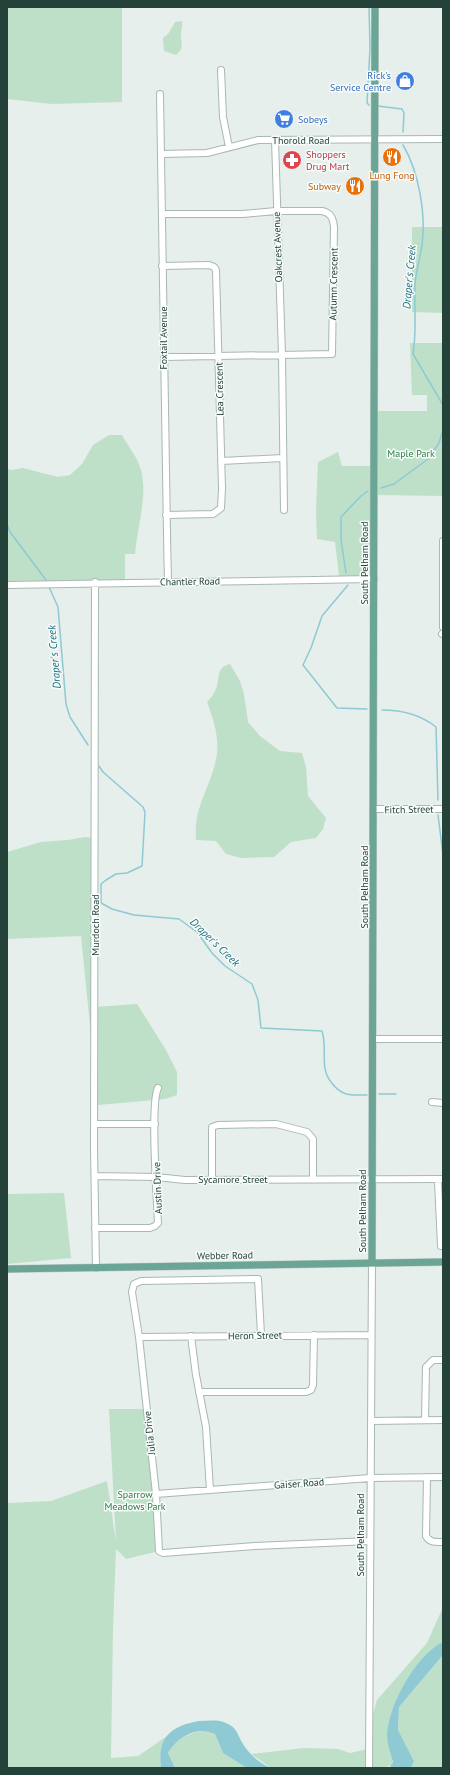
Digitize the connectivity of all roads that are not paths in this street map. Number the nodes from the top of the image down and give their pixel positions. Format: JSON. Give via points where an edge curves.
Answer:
{"nodes":[{"id":1,"x":375,"y":7,"type":"edge"},
{"id":2,"x":221,"y":70,"type":"dead end"},
{"id":3,"x":160,"y":94,"type":"dead end"},
{"id":4,"x":374,"y":139,"type":"junction"},
{"id":5,"x":443,"y":139,"type":"edge"},
{"id":6,"x":274,"y":140,"type":"junction"},
{"id":7,"x":229,"y":147,"type":"junction"},
{"id":8,"x":161,"y":154,"type":"junction"},
{"id":9,"x":276,"y":211,"type":"junction"},
{"id":10,"x":163,"y":214,"type":"junction"},
{"id":11,"x":162,"y":266,"type":"junction"},
{"id":12,"x":282,"y":355,"type":"junction"},
{"id":13,"x":164,"y":357,"type":"junction"},
{"id":14,"x":218,"y":357,"type":"junction"},
{"id":15,"x":283,"y":458,"type":"junction"},
{"id":16,"x":221,"y":461,"type":"junction"},
{"id":17,"x":284,"y":510,"type":"dead end"},
{"id":18,"x":166,"y":515,"type":"junction"},
{"id":19,"x":443,"y":541,"type":"edge"},
{"id":20,"x":374,"y":579,"type":"junction"},
{"id":21,"x":168,"y":581,"type":"junction"},
{"id":22,"x":95,"y":582,"type":"junction"},
{"id":23,"x":7,"y":585,"type":"edge"},
{"id":24,"x":443,"y":628,"type":"edge"},
{"id":25,"x":443,"y":808,"type":"edge"},
{"id":26,"x":374,"y":809,"type":"junction"},
{"id":27,"x":373,"y":1039,"type":"junction"},
{"id":28,"x":443,"y":1039,"type":"edge"},
{"id":29,"x":158,"y":1088,"type":"dead end"},
{"id":30,"x":432,"y":1102,"type":"dead end"},
{"id":31,"x":443,"y":1103,"type":"edge"},
{"id":32,"x":94,"y":1124,"type":"junction"},
{"id":33,"x":155,"y":1124,"type":"junction"},
{"id":34,"x":95,"y":1176,"type":"junction"},
{"id":35,"x":156,"y":1177,"type":"junction"},
{"id":36,"x":372,"y":1178,"type":"junction"},
{"id":37,"x":313,"y":1179,"type":"junction"},
{"id":38,"x":212,"y":1180,"type":"junction"},
{"id":39,"x":440,"y":1180,"type":"edge"},
{"id":40,"x":95,"y":1228,"type":"junction"},
{"id":41,"x":443,"y":1246,"type":"edge"},
{"id":42,"x":372,"y":1262,"type":"junction"},
{"id":43,"x":443,"y":1262,"type":"edge"},
{"id":44,"x":96,"y":1268,"type":"junction"},
{"id":45,"x":7,"y":1269,"type":"edge"},
{"id":46,"x":372,"y":1334,"type":"junction"},
{"id":47,"x":261,"y":1335,"type":"junction"},
{"id":48,"x":314,"y":1335,"type":"junction"},
{"id":49,"x":191,"y":1336,"type":"junction"},
{"id":50,"x":139,"y":1337,"type":"junction"},
{"id":51,"x":443,"y":1360,"type":"edge"},
{"id":52,"x":199,"y":1392,"type":"junction"},
{"id":53,"x":425,"y":1420,"type":"junction"},
{"id":54,"x":443,"y":1420,"type":"edge"},
{"id":55,"x":371,"y":1421,"type":"junction"},
{"id":56,"x":427,"y":1477,"type":"junction"},
{"id":57,"x":443,"y":1477,"type":"edge"},
{"id":58,"x":370,"y":1478,"type":"junction"},
{"id":59,"x":210,"y":1490,"type":"junction"},
{"id":60,"x":156,"y":1494,"type":"junction"},
{"id":61,"x":370,"y":1541,"type":"junction"},
{"id":62,"x":443,"y":1542,"type":"edge"},
{"id":63,"x":369,"y":1768,"type":"edge"}],
"edges":[{"from":1,"to":4,"type":"main road","name":"South Pelham Road"},
{"from":2,"to":7,"type":"street","via":[[223,117]]},
{"from":3,"to":8,"type":"street","name":"Foxtail Avenue"},
{"from":4,"to":5,"type":"street","name":"Thorold Road"},
{"from":4,"to":6,"type":"street","name":"Thorold Road"},
{"from":4,"to":20,"type":"main road","name":"South Pelham Road"},
{"from":6,"to":7,"type":"street","name":"Thorold Road","via":[[250,140]]},
{"from":6,"to":9,"type":"street","name":"Oakcrest Avenue"},
{"from":7,"to":8,"type":"street","name":"Thorold Road","via":[[207,153]]},
{"from":8,"to":10,"type":"street","name":"Foxtail Avenue"},
{"from":9,"to":10,"type":"street","name":"Autumn Crescent","via":[[243,214]]},
{"from":9,"to":12,"type":"street","name":"Oakcrest Avenue"},
{"from":9,"to":12,"type":"street","name":"Autumn Crescent","via":[[327,212],[332,217],[334,227],[332,354]]},
{"from":10,"to":11,"type":"street","name":"Foxtail Avenue"},
{"from":11,"to":13,"type":"street","name":"Foxtail Avenue"},
{"from":11,"to":14,"type":"street","name":"Lea Crescent","via":[[209,265],[216,270]]},
{"from":12,"to":14,"type":"street","name":"Autumn Crescent"},
{"from":12,"to":15,"type":"street","name":"Oakcrest Avenue"},
{"from":13,"to":14,"type":"street","name":"Autumn Crescent"},
{"from":13,"to":18,"type":"street","name":"Foxtail Avenue"},
{"from":14,"to":16,"type":"street","name":"Lea Crescent"},
{"from":15,"to":16,"type":"street"},
{"from":15,"to":17,"type":"street","name":"Oakcrest Avenue"},
{"from":16,"to":18,"type":"street","name":"Lea Crescent","via":[[222,502],[218,511],[213,514]]},
{"from":18,"to":21,"type":"street","name":"Foxtail Avenue"},
{"from":19,"to":24,"type":"street"},
{"from":20,"to":21,"type":"street","name":"Chantler Road"},
{"from":20,"to":26,"type":"main road","name":"South Pelham Road"},
{"from":21,"to":22,"type":"street","name":"Chantler Road"},
{"from":22,"to":23,"type":"street","name":"Chantler Road"},
{"from":22,"to":32,"type":"street","name":"Murdoch Road"},
{"from":25,"to":26,"type":"street","name":"Fitch Street"},
{"from":26,"to":27,"type":"main road","name":"South Pelham Road"},
{"from":27,"to":28,"type":"street"},
{"from":27,"to":36,"type":"main road","name":"South Pelham Road"},
{"from":29,"to":33,"type":"street","name":"Austin Drive","via":[[155,1094]]},
{"from":30,"to":31,"type":"street"},
{"from":32,"to":33,"type":"street"},
{"from":32,"to":34,"type":"street","name":"Murdoch Road"},
{"from":33,"to":35,"type":"street","name":"Austin Drive"},
{"from":34,"to":35,"type":"street","name":"Sycamore Street"},
{"from":34,"to":40,"type":"street","name":"Murdoch Road"},
{"from":35,"to":38,"type":"street","name":"Sycamore Street"},
{"from":35,"to":40,"type":"street","name":"Austin Drive","via":[[158,1223],[155,1226]]},
{"from":36,"to":37,"type":"street","name":"Sycamore Street"},
{"from":36,"to":39,"type":"street","name":"Sycamore Street"},
{"from":36,"to":42,"type":"main road","name":"South Pelham Road"},
{"from":37,"to":38,"type":"street","name":"Sycamore Street"},
{"from":37,"to":38,"type":"street","via":[[311,1135],[276,1124],[212,1127]]},
{"from":39,"to":41,"type":"street"},
{"from":40,"to":44,"type":"street","name":"Murdoch Road"},
{"from":42,"to":43,"type":"main road","name":"Webber Road"},
{"from":42,"to":44,"type":"main road","name":"Webber Road"},
{"from":42,"to":46,"type":"street","name":"South Pelham Road"},
{"from":44,"to":45,"type":"main road","name":"Webber Road"},
{"from":46,"to":48,"type":"street","name":"Heron Street"},
{"from":46,"to":55,"type":"street","name":"South Pelham Road"},
{"from":47,"to":48,"type":"street","name":"Heron Street"},
{"from":47,"to":49,"type":"street","name":"Heron Street"},
{"from":47,"to":50,"type":"street","name":"Julia Drive","via":[[258,1279],[141,1281],[134,1284],[132,1292]]},
{"from":48,"to":52,"type":"street","via":[[311,1390]]},
{"from":49,"to":50,"type":"street","name":"Heron Street"},
{"from":49,"to":52,"type":"street"},
{"from":50,"to":60,"type":"street","name":"Julia Drive"},
{"from":51,"to":53,"type":"street","via":[[433,1360],[426,1367]]},
{"from":52,"to":59,"type":"street","via":[[206,1427]]},
{"from":53,"to":54,"type":"street"},
{"from":53,"to":55,"type":"street"},
{"from":55,"to":58,"type":"street","name":"South Pelham Road"},
{"from":56,"to":57,"type":"street","name":"Gaiser Road"},
{"from":56,"to":58,"type":"street","name":"Gaiser Road"},
{"from":56,"to":62,"type":"street","via":[[426,1536],[432,1542]]},
{"from":58,"to":59,"type":"street","name":"Gaiser Road"},
{"from":58,"to":61,"type":"street","name":"South Pelham Road"},
{"from":59,"to":60,"type":"street","name":"Gaiser Road"},
{"from":60,"to":61,"type":"street","name":"Julia Drive","via":[[158,1546],[159,1551],[163,1553]]},
{"from":61,"to":63,"type":"street","name":"South Pelham Road"}]}
